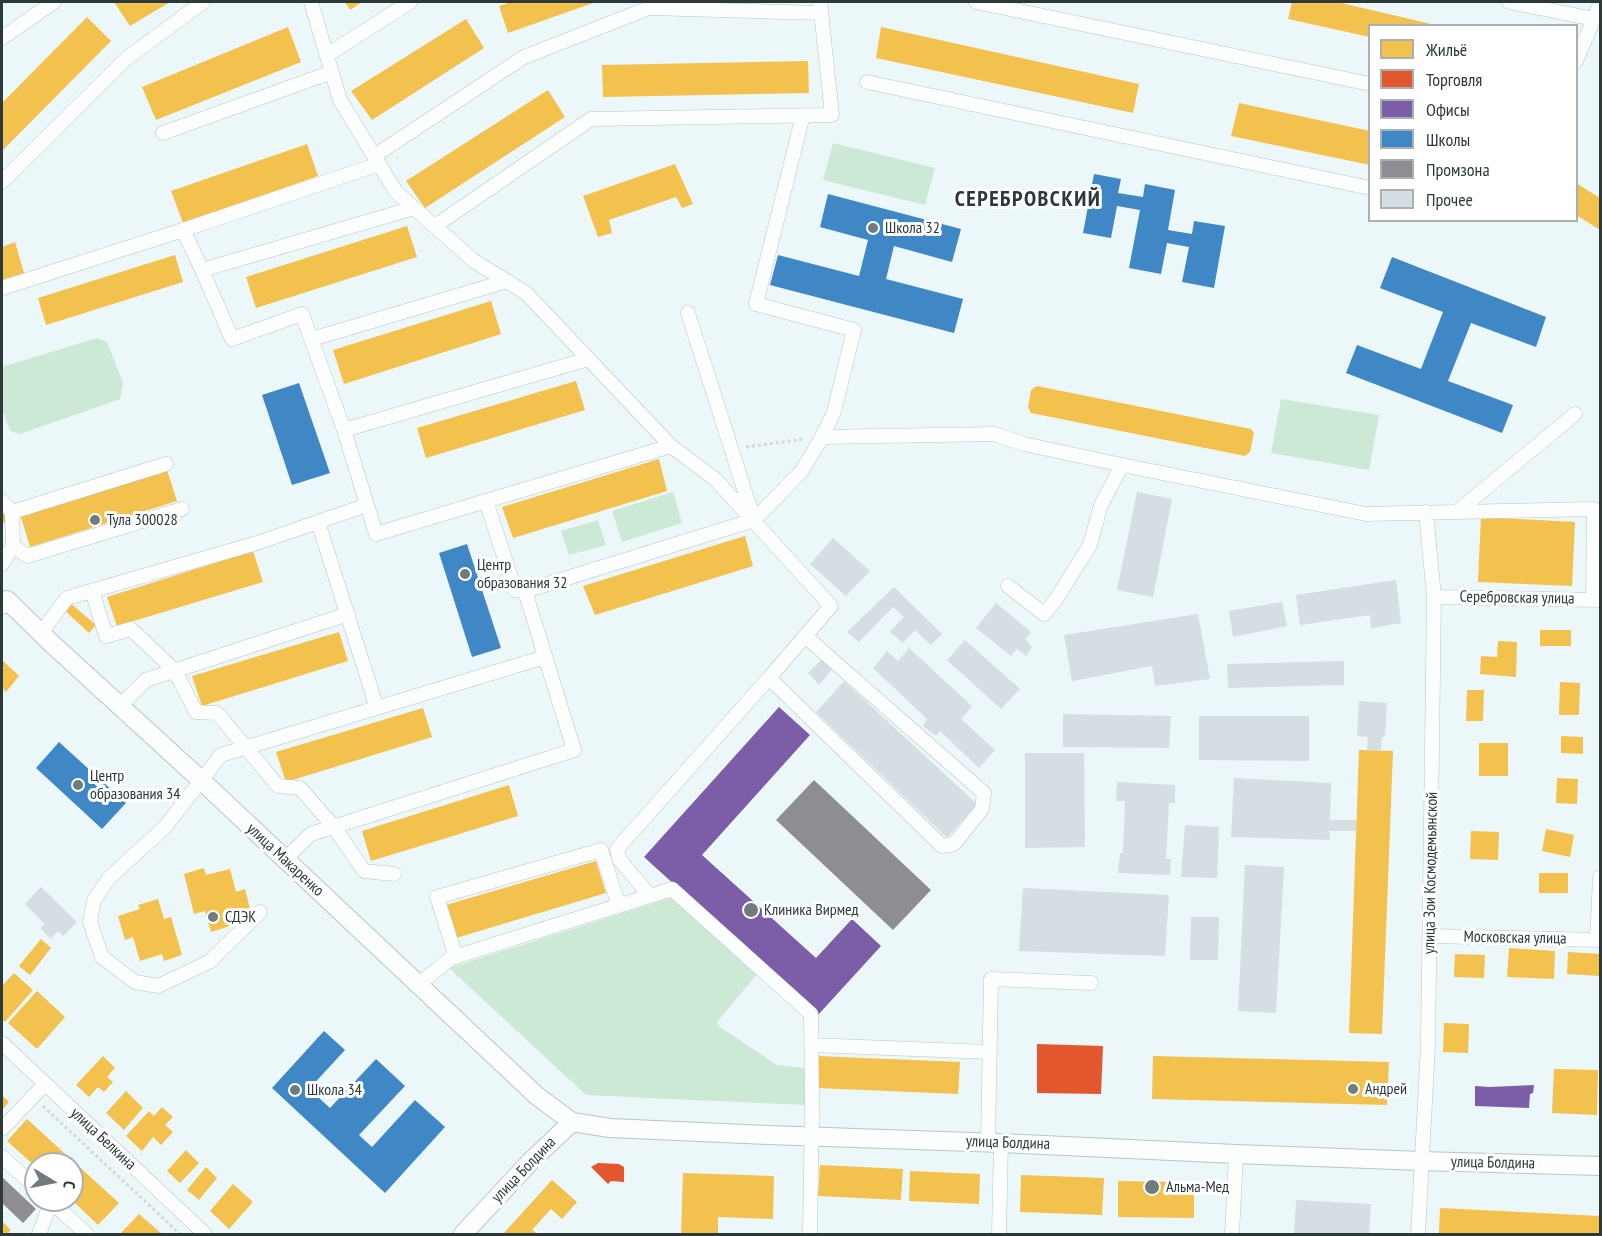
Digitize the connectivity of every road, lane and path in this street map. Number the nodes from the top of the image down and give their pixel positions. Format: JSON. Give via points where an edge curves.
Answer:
{"nodes":[{"id":1,"x":54,"y":2,"type":"edge"},
{"id":2,"x":203,"y":2,"type":"edge"},
{"id":3,"x":311,"y":2,"type":"edge"},
{"id":4,"x":410,"y":2,"type":"edge"},
{"id":5,"x":976,"y":2,"type":"edge"},
{"id":6,"x":1509,"y":2,"type":"edge"},
{"id":7,"x":1600,"y":4,"type":"edge"},
{"id":8,"x":821,"y":8,"type":"edge"},
{"id":9,"x":1594,"y":20,"type":"junction"},
{"id":10,"x":2,"y":38,"type":"edge"},
{"id":11,"x":327,"y":55,"type":"junction"},
{"id":12,"x":1578,"y":56,"type":"edge"},
{"id":13,"x":332,"y":72,"type":"junction"},
{"id":14,"x":867,"y":82,"type":"dead end"},
{"id":15,"x":1368,"y":84,"type":"edge"},
{"id":16,"x":803,"y":115,"type":"junction"},
{"id":17,"x":163,"y":133,"type":"dead end"},
{"id":18,"x":377,"y":160,"type":"junction"},
{"id":19,"x":2,"y":182,"type":"edge"},
{"id":20,"x":1368,"y":188,"type":"edge"},
{"id":21,"x":414,"y":208,"type":"junction"},
{"id":22,"x":435,"y":226,"type":"junction"},
{"id":23,"x":183,"y":230,"type":"junction"},
{"id":24,"x":202,"y":270,"type":"junction"},
{"id":25,"x":507,"y":281,"type":"junction"},
{"id":26,"x":2,"y":288,"type":"edge"},
{"id":27,"x":688,"y":313,"type":"dead end"},
{"id":28,"x":312,"y":339,"type":"junction"},
{"id":29,"x":588,"y":359,"type":"junction"},
{"id":30,"x":1575,"y":414,"type":"dead end"},
{"id":31,"x":344,"y":430,"type":"junction"},
{"id":32,"x":822,"y":437,"type":"junction"},
{"id":33,"x":671,"y":446,"type":"junction"},
{"id":34,"x":747,"y":447,"type":"dead end"},
{"id":35,"x":166,"y":464,"type":"dead end"},
{"id":36,"x":1122,"y":465,"type":"junction"},
{"id":37,"x":2,"y":501,"type":"edge"},
{"id":38,"x":486,"y":501,"type":"junction"},
{"id":39,"x":368,"y":505,"type":"junction"},
{"id":40,"x":182,"y":509,"type":"dead end"},
{"id":41,"x":1458,"y":511,"type":"junction"},
{"id":42,"x":12,"y":512,"type":"junction"},
{"id":43,"x":1426,"y":512,"type":"junction"},
{"id":44,"x":754,"y":520,"type":"junction"},
{"id":45,"x":318,"y":522,"type":"junction"},
{"id":46,"x":13,"y":546,"type":"junction"},
{"id":47,"x":2,"y":564,"type":"edge"},
{"id":48,"x":1008,"y":586,"type":"dead end"},
{"id":49,"x":92,"y":591,"type":"junction"},
{"id":50,"x":525,"y":591,"type":"junction"},
{"id":51,"x":1434,"y":597,"type":"junction"},
{"id":52,"x":3,"y":600,"type":"edge"},
{"id":53,"x":1597,"y":600,"type":"edge"},
{"id":54,"x":348,"y":614,"type":"junction"},
{"id":55,"x":41,"y":633,"type":"junction"},
{"id":56,"x":805,"y":636,"type":"junction"},
{"id":57,"x":545,"y":657,"type":"junction"},
{"id":58,"x":175,"y":670,"type":"junction"},
{"id":59,"x":769,"y":678,"type":"junction"},
{"id":60,"x":120,"y":706,"type":"junction"},
{"id":61,"x":377,"y":708,"type":"junction"},
{"id":62,"x":247,"y":748,"type":"junction"},
{"id":63,"x":202,"y":781,"type":"junction"},
{"id":64,"x":334,"y":827,"type":"junction"},
{"id":65,"x":285,"y":859,"type":"junction"},
{"id":66,"x":394,"y":874,"type":"dead end"},
{"id":67,"x":1600,"y":877,"type":"edge"},
{"id":68,"x":650,"y":896,"type":"junction"},
{"id":69,"x":619,"y":906,"type":"junction"},
{"id":70,"x":260,"y":912,"type":"dead end"},
{"id":71,"x":1430,"y":936,"type":"junction"},
{"id":72,"x":1599,"y":940,"type":"edge"},
{"id":73,"x":456,"y":957,"type":"junction"},
{"id":74,"x":1091,"y":983,"type":"dead end"},
{"id":75,"x":418,"y":985,"type":"junction"},
{"id":76,"x":2,"y":1043,"type":"edge"},
{"id":77,"x":811,"y":1045,"type":"junction"},
{"id":78,"x":990,"y":1052,"type":"junction"},
{"id":79,"x":45,"y":1084,"type":"junction"},
{"id":80,"x":33,"y":1097,"type":"junction"},
{"id":81,"x":572,"y":1122,"type":"junction"},
{"id":82,"x":2,"y":1129,"type":"edge"},
{"id":83,"x":812,"y":1137,"type":"junction"},
{"id":84,"x":995,"y":1142,"type":"junction"},
{"id":85,"x":1236,"y":1154,"type":"junction"},
{"id":86,"x":2,"y":1157,"type":"edge"},
{"id":87,"x":1421,"y":1161,"type":"junction"},
{"id":88,"x":1600,"y":1166,"type":"edge"},
{"id":89,"x":24,"y":1177,"type":"edge"},
{"id":90,"x":46,"y":1212,"type":"edge"},
{"id":91,"x":62,"y":1212,"type":"edge"},
{"id":92,"x":39,"y":1234,"type":"edge"},
{"id":93,"x":87,"y":1234,"type":"edge"},
{"id":94,"x":180,"y":1234,"type":"edge"},
{"id":95,"x":205,"y":1234,"type":"edge"},
{"id":96,"x":463,"y":1234,"type":"edge"},
{"id":97,"x":810,"y":1234,"type":"edge"},
{"id":98,"x":999,"y":1234,"type":"edge"},
{"id":99,"x":1232,"y":1234,"type":"edge"},
{"id":100,"x":1419,"y":1234,"type":"edge"}],
"edges":[{"from":1,"to":10,"type":"street"},
{"from":2,"to":19,"type":"street","via":[[126,59]]},
{"from":3,"to":11,"type":"street"},
{"from":4,"to":11,"type":"street"},
{"from":5,"to":15,"type":"street"},
{"from":6,"to":9,"type":"street"},
{"from":7,"to":9,"type":"street"},
{"from":8,"to":16,"type":"street","via":[[832,115]]},
{"from":8,"to":18,"type":"street","via":[[649,8],[524,57]]},
{"from":9,"to":12,"type":"street"},
{"from":11,"to":13,"type":"street"},
{"from":13,"to":17,"type":"street"},
{"from":13,"to":18,"type":"street","via":[[340,100]]},
{"from":14,"to":20,"type":"street"},
{"from":16,"to":22,"type":"street","via":[[591,119]]},
{"from":16,"to":32,"type":"street","via":[[756,304],[854,330],[834,412]]},
{"from":18,"to":21,"type":"street","via":[[396,192]]},
{"from":18,"to":23,"type":"street"},
{"from":21,"to":22,"type":"street"},
{"from":21,"to":24,"type":"street"},
{"from":22,"to":25,"type":"street","via":[[474,261]]},
{"from":23,"to":24,"type":"street"},
{"from":23,"to":26,"type":"street"},
{"from":24,"to":28,"type":"street","via":[[232,339],[302,314]]},
{"from":25,"to":28,"type":"street"},
{"from":25,"to":29,"type":"street","via":[[526,293]]},
{"from":27,"to":44,"type":"street"},
{"from":28,"to":31,"type":"street"},
{"from":29,"to":31,"type":"street"},
{"from":29,"to":33,"type":"street"},
{"from":30,"to":41,"type":"street"},
{"from":31,"to":39,"type":"street"},
{"from":32,"to":34,"type":"path"},
{"from":32,"to":36,"type":"street","via":[[994,434]]},
{"from":32,"to":44,"type":"street","via":[[801,472]]},
{"from":33,"to":38,"type":"street"},
{"from":33,"to":44,"type":"street","via":[[715,479]]},
{"from":35,"to":42,"type":"street"},
{"from":36,"to":43,"type":"street","via":[[1366,514]]},
{"from":36,"to":48,"type":"street","via":[[1101,505],[1090,545],[1044,614]]},
{"from":37,"to":42,"type":"street"},
{"from":38,"to":39,"type":"street","via":[[376,534]]},
{"from":38,"to":50,"type":"street","via":[[515,591]]},
{"from":39,"to":45,"type":"street"},
{"from":40,"to":46,"type":"street","via":[[27,556]]},
{"from":41,"to":43,"type":"street"},
{"from":41,"to":53,"type":"street","via":[[1594,509]]},
{"from":42,"to":46,"type":"street"},
{"from":43,"to":51,"type":"street","name":"улица Зои Космодемьянской"},
{"from":44,"to":50,"type":"street"},
{"from":44,"to":56,"type":"street","via":[[831,606]]},
{"from":45,"to":49,"type":"street"},
{"from":45,"to":54,"type":"street"},
{"from":46,"to":47,"type":"street"},
{"from":49,"to":55,"type":"street","via":[[67,598]]},
{"from":49,"to":58,"type":"street","via":[[106,636],[131,629]]},
{"from":50,"to":57,"type":"street"},
{"from":51,"to":53,"type":"street","name":"Серебровская улица"},
{"from":51,"to":71,"type":"street","name":"улица Зои Космодемьянской"},
{"from":52,"to":55,"type":"main road","name":"улица Макаренко"},
{"from":54,"to":58,"type":"street"},
{"from":54,"to":61,"type":"street"},
{"from":55,"to":60,"type":"main road","name":"улица Макаренко"},
{"from":56,"to":59,"type":"street"},
{"from":56,"to":59,"type":"street","via":[[984,793],[982,809],[954,844],[942,846]]},
{"from":57,"to":61,"type":"street"},
{"from":57,"to":64,"type":"street","via":[[574,750]]},
{"from":58,"to":60,"type":"street","via":[[146,680]]},
{"from":58,"to":62,"type":"street","via":[[196,712],[217,713]]},
{"from":59,"to":68,"type":"street","via":[[617,849],[620,859]]},
{"from":60,"to":63,"type":"main road","name":"улица Макаренко"},
{"from":61,"to":62,"type":"street"},
{"from":62,"to":63,"type":"street","via":[[221,755]]},
{"from":62,"to":64,"type":"street","via":[[279,786],[300,788]]},
{"from":63,"to":65,"type":"main road","name":"улица Макаренко"},
{"from":63,"to":70,"type":"street","via":[[165,826],[109,878],[94,900],[90,922],[102,957],[135,982],[158,986],[209,962]]},
{"from":64,"to":65,"type":"street","via":[[311,834]]},
{"from":64,"to":66,"type":"street","via":[[364,871]]},
{"from":65,"to":75,"type":"main road","name":"улица Макаренко"},
{"from":67,"to":72,"type":"street"},
{"from":68,"to":69,"type":"street"},
{"from":68,"to":77,"type":"street","via":[[672,889],[811,1014]]},
{"from":69,"to":73,"type":"street"},
{"from":69,"to":73,"type":"street","via":[[601,850],[437,897]]},
{"from":71,"to":72,"type":"street","name":"Московская улица"},
{"from":71,"to":87,"type":"street","name":"улица Зои Космодемьянской"},
{"from":73,"to":75,"type":"street"},
{"from":74,"to":78,"type":"street","via":[[991,979]]},
{"from":75,"to":81,"type":"main road","name":"улица Макаренко","via":[[537,1096]]},
{"from":76,"to":79,"type":"street","name":"улица Белкина"},
{"from":77,"to":78,"type":"street"},
{"from":77,"to":83,"type":"street"},
{"from":78,"to":84,"type":"street"},
{"from":79,"to":80,"type":"street"},
{"from":79,"to":95,"type":"street","name":"улица Белкина"},
{"from":80,"to":82,"type":"street"},
{"from":80,"to":94,"type":"path"},
{"from":81,"to":83,"type":"main road","name":"улица Болдина","via":[[610,1128]]},
{"from":81,"to":96,"type":"main road","name":"улица Болдина"},
{"from":83,"to":84,"type":"main road","name":"улица Болдина"},
{"from":83,"to":97,"type":"street"},
{"from":84,"to":85,"type":"main road","name":"улица Болдина"},
{"from":84,"to":98,"type":"street"},
{"from":85,"to":87,"type":"main road","name":"улица Болдина"},
{"from":85,"to":99,"type":"street"},
{"from":86,"to":89,"type":"street"},
{"from":87,"to":88,"type":"main road","name":"улица Болдина"},
{"from":87,"to":100,"type":"street","name":"улица Зои Космодемьянской"},
{"from":90,"to":92,"type":"street"},
{"from":91,"to":93,"type":"street"}]}
